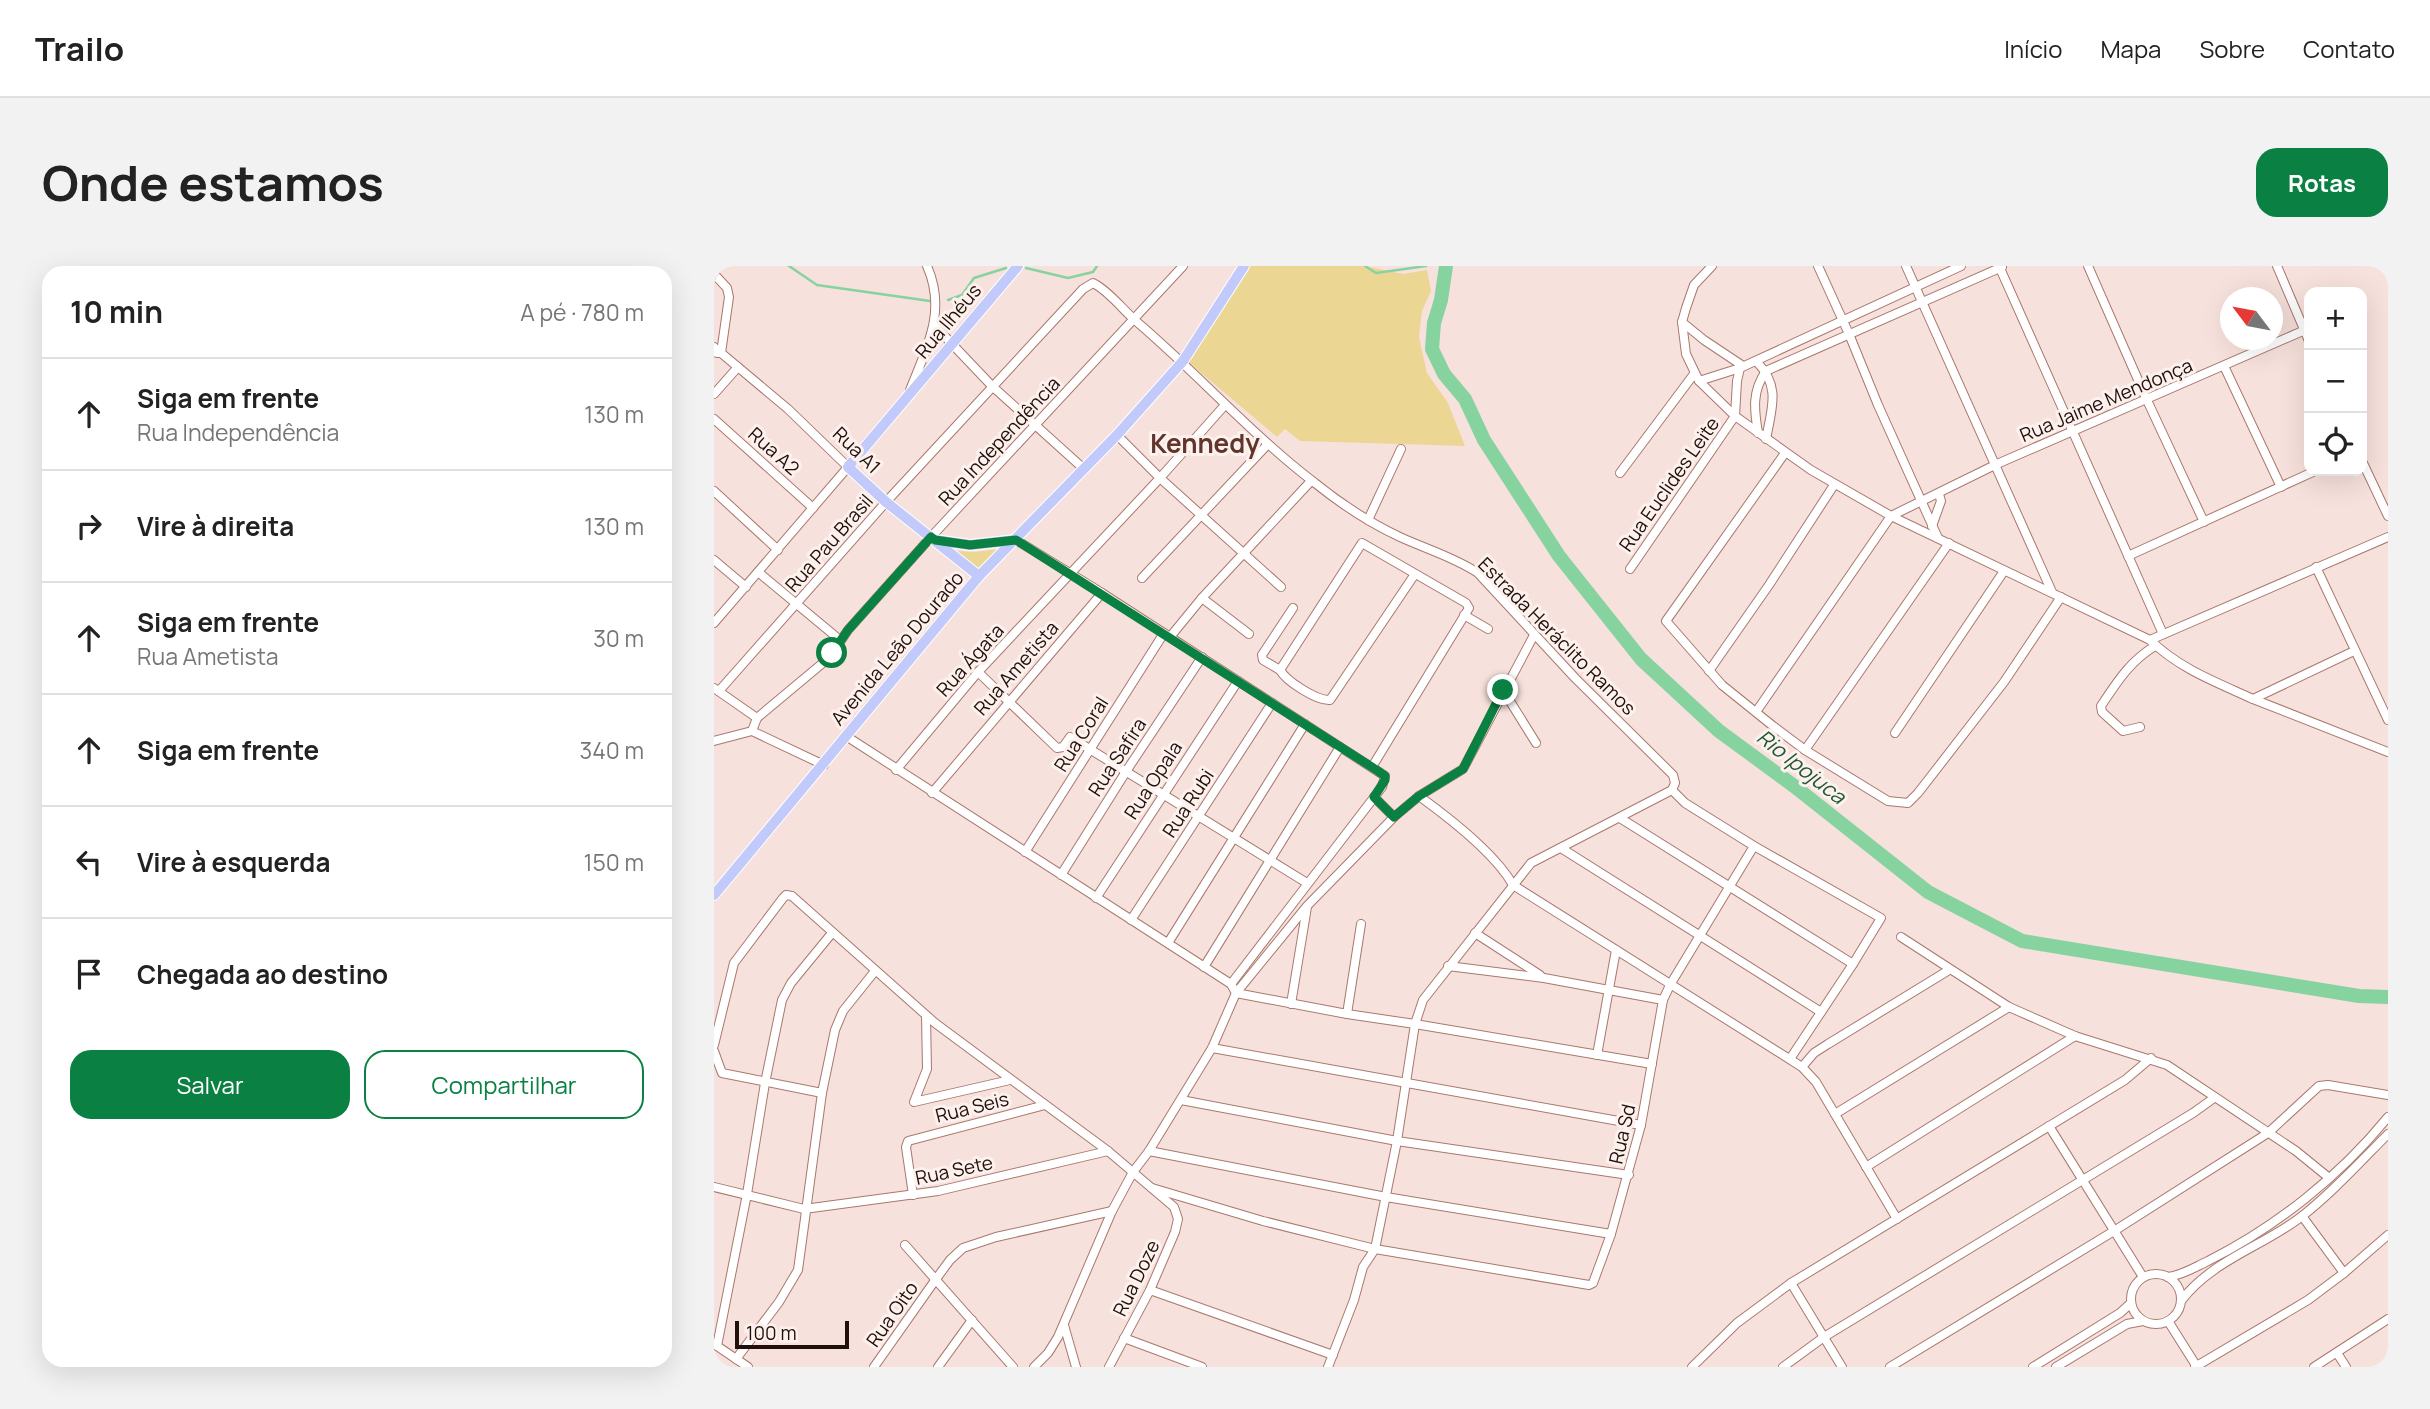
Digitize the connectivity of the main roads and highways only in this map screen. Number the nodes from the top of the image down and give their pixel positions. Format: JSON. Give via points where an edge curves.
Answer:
{"nodes":[{"id":1,"x":1018,"y":266,"type":"edge"},
{"id":2,"x":1244,"y":266,"type":"edge"},
{"id":3,"x":848,"y":467,"type":"joint"},
{"id":4,"x":933,"y":539,"type":"junction"},
{"id":5,"x":1016,"y":540,"type":"junction"},
{"id":6,"x":979,"y":576,"type":"junction"},
{"id":7,"x":714,"y":895,"type":"edge"}],
"edges":[{"from":1,"to":3,"type":"main road","name":"Rua Ilhéus"},
{"from":2,"to":5,"type":"main road","name":"Avenida Leão Dourado","via":[[1183,361]]},
{"from":3,"to":4,"type":"main road","name":"Rua A1"},
{"from":4,"to":5,"type":"main road","via":[[970,545]]},
{"from":4,"to":6,"type":"main road","name":"Rua A1"},
{"from":5,"to":6,"type":"main road","name":"Avenida Leão Dourado"},
{"from":6,"to":7,"type":"main road","name":"Avenida Leão Dourado"}]}
